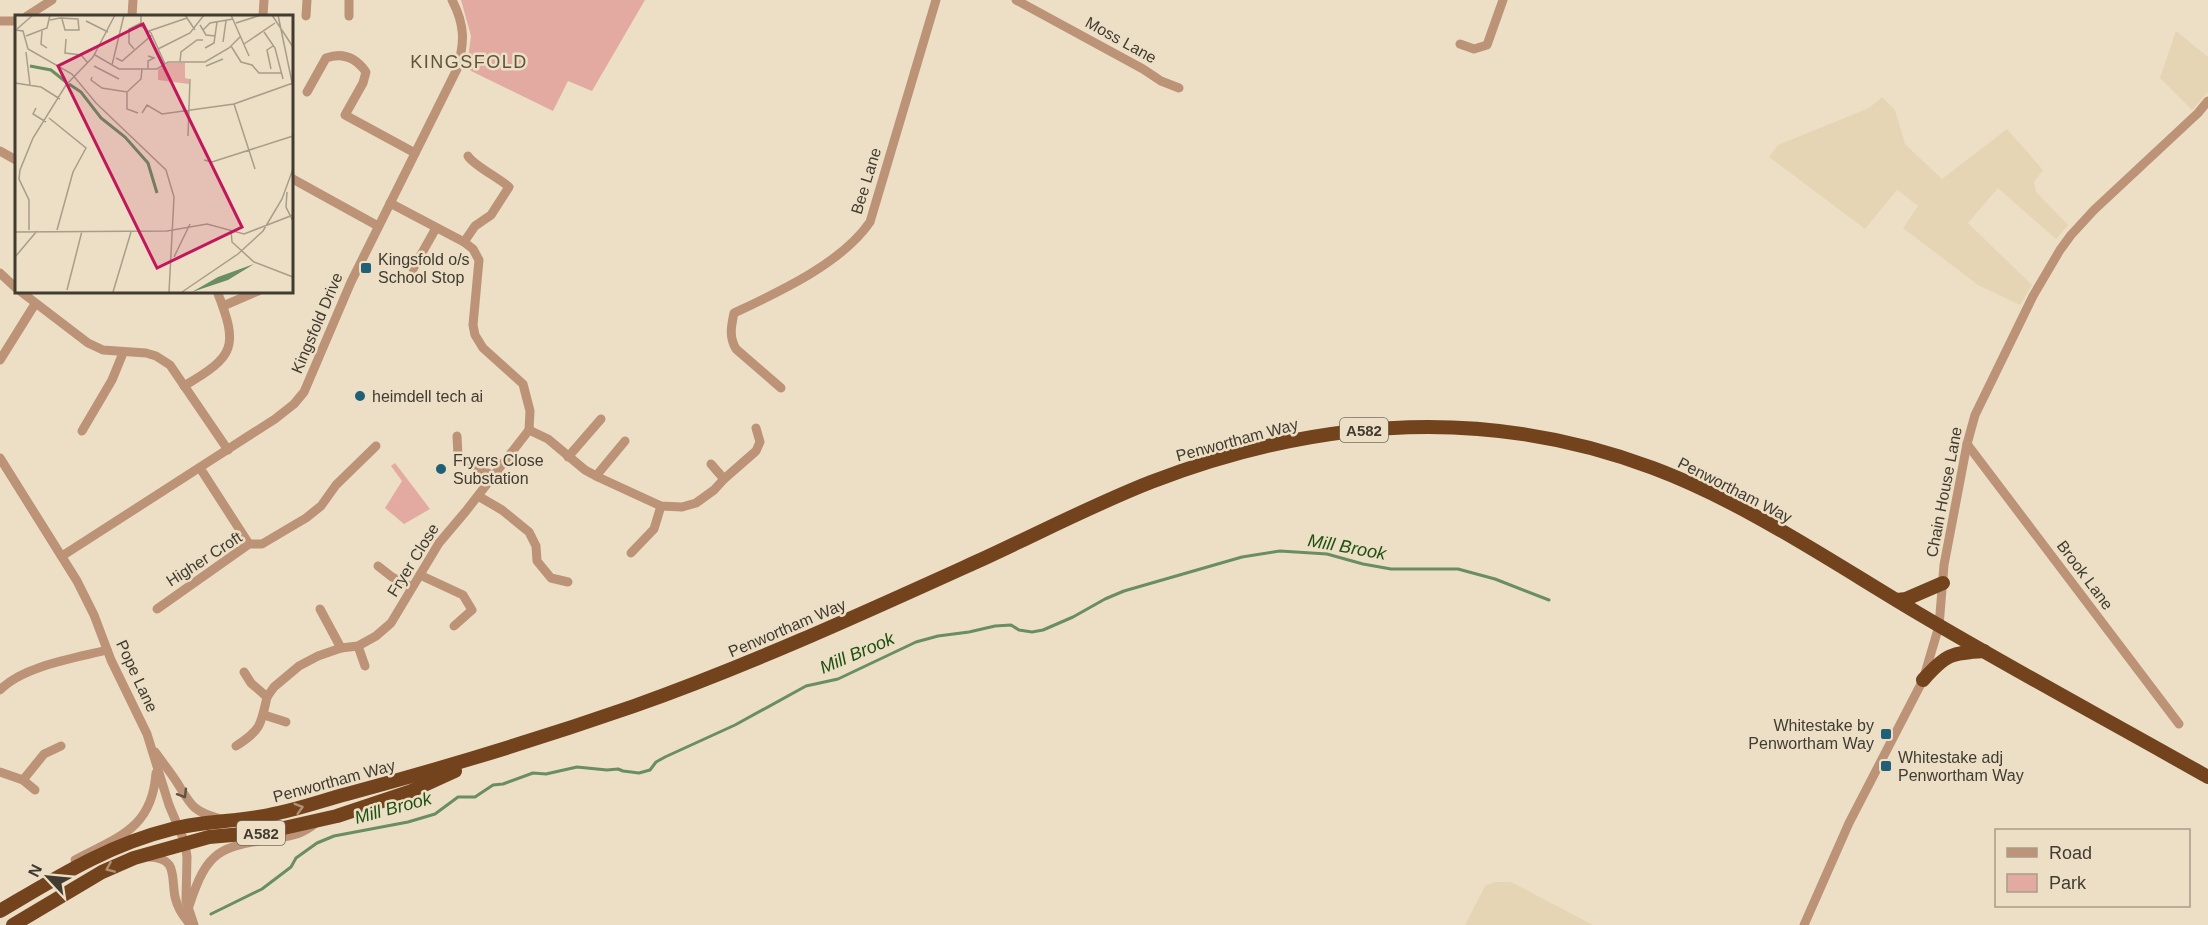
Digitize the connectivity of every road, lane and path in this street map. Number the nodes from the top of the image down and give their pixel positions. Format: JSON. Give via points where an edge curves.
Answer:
{"nodes":[{"id":1,"x":52,"y":0,"type":"edge"},
{"id":2,"x":133,"y":0,"type":"edge"},
{"id":3,"x":264,"y":0,"type":"edge"},
{"id":4,"x":307,"y":0,"type":"edge"},
{"id":5,"x":350,"y":0,"type":"edge"},
{"id":6,"x":452,"y":0,"type":"edge"},
{"id":7,"x":936,"y":0,"type":"edge"},
{"id":8,"x":1016,"y":0,"type":"edge"},
{"id":9,"x":1503,"y":0,"type":"edge"},
{"id":10,"x":29,"y":15,"type":"edge"},
{"id":11,"x":132,"y":15,"type":"edge"},
{"id":12,"x":263,"y":15,"type":"edge"},
{"id":13,"x":306,"y":16,"type":"dead end"},
{"id":14,"x":349,"y":16,"type":"dead end"},
{"id":15,"x":1460,"y":44,"type":"dead end"},
{"id":16,"x":1179,"y":88,"type":"dead end"},
{"id":17,"x":307,"y":92,"type":"dead end"},
{"id":18,"x":2208,"y":101,"type":"edge"},
{"id":19,"x":2198,"y":113,"type":"junction"},
{"id":20,"x":2208,"y":118,"type":"edge"},
{"id":21,"x":0,"y":151,"type":"edge"},
{"id":22,"x":415,"y":153,"type":"junction"},
{"id":23,"x":468,"y":156,"type":"dead end"},
{"id":24,"x":15,"y":159,"type":"edge"},
{"id":25,"x":293,"y":183,"type":"edge"},
{"id":26,"x":390,"y":203,"type":"junction"},
{"id":27,"x":378,"y":226,"type":"junction"},
{"id":28,"x":436,"y":228,"type":"junction"},
{"id":29,"x":464,"y":242,"type":"junction"},
{"id":30,"x":413,"y":269,"type":"dead end"},
{"id":31,"x":0,"y":273,"type":"edge"},
{"id":32,"x":15,"y":287,"type":"edge"},
{"id":33,"x":21,"y":292,"type":"edge"},
{"id":34,"x":217,"y":292,"type":"edge"},
{"id":35,"x":256,"y":292,"type":"edge"},
{"id":36,"x":35,"y":303,"type":"junction"},
{"id":37,"x":223,"y":306,"type":"junction"},
{"id":38,"x":123,"y":353,"type":"junction"},
{"id":39,"x":0,"y":360,"type":"edge"},
{"id":40,"x":184,"y":386,"type":"junction"},
{"id":41,"x":781,"y":388,"type":"dead end"},
{"id":42,"x":601,"y":419,"type":"dead end"},
{"id":43,"x":756,"y":428,"type":"dead end"},
{"id":44,"x":530,"y":430,"type":"junction"},
{"id":45,"x":81,"y":431,"type":"dead end"},
{"id":46,"x":457,"y":436,"type":"dead end"},
{"id":47,"x":625,"y":441,"type":"dead end"},
{"id":48,"x":1967,"y":444,"type":"junction"},
{"id":49,"x":376,"y":446,"type":"dead end"},
{"id":50,"x":228,"y":450,"type":"junction"},
{"id":51,"x":458,"y":456,"type":"junction"},
{"id":52,"x":568,"y":457,"type":"junction"},
{"id":53,"x":0,"y":458,"type":"edge"},
{"id":54,"x":449,"y":464,"type":"dead end"},
{"id":55,"x":711,"y":464,"type":"dead end"},
{"id":56,"x":200,"y":468,"type":"junction"},
{"id":57,"x":493,"y":476,"type":"junction"},
{"id":58,"x":596,"y":476,"type":"junction"},
{"id":59,"x":724,"y":478,"type":"junction"},
{"id":60,"x":478,"y":496,"type":"junction"},
{"id":61,"x":660,"y":506,"type":"junction"},
{"id":62,"x":249,"y":544,"type":"junction"},
{"id":63,"x":630,"y":553,"type":"dead end"},
{"id":64,"x":62,"y":556,"type":"junction"},
{"id":65,"x":378,"y":566,"type":"dead end"},
{"id":66,"x":420,"y":575,"type":"junction"},
{"id":67,"x":568,"y":582,"type":"dead end"},
{"id":68,"x":1943,"y":583,"type":"junction"},
{"id":69,"x":412,"y":587,"type":"junction"},
{"id":70,"x":1897,"y":600,"type":"junction"},
{"id":71,"x":157,"y":609,"type":"dead end"},
{"id":72,"x":320,"y":609,"type":"dead end"},
{"id":73,"x":454,"y":626,"type":"dead end"},
{"id":74,"x":1940,"y":626,"type":"junction"},
{"id":75,"x":358,"y":646,"type":"junction"},
{"id":76,"x":341,"y":648,"type":"junction"},
{"id":77,"x":107,"y":650,"type":"junction"},
{"id":78,"x":1984,"y":651,"type":"junction"},
{"id":79,"x":365,"y":666,"type":"dead end"},
{"id":80,"x":244,"y":672,"type":"dead end"},
{"id":81,"x":1923,"y":680,"type":"junction"},
{"id":82,"x":2,"y":685,"type":"edge"},
{"id":83,"x":267,"y":697,"type":"junction"},
{"id":84,"x":264,"y":715,"type":"junction"},
{"id":85,"x":286,"y":722,"type":"dead end"},
{"id":86,"x":2179,"y":724,"type":"dead end"},
{"id":87,"x":61,"y":746,"type":"dead end"},
{"id":88,"x":236,"y":746,"type":"dead end"},
{"id":89,"x":152,"y":748,"type":"junction"},
{"id":90,"x":495,"y":753,"type":"junction"},
{"id":91,"x":157,"y":767,"type":"junction"},
{"id":92,"x":0,"y":772,"type":"edge"},
{"id":93,"x":2208,"y":777,"type":"edge"},
{"id":94,"x":23,"y":780,"type":"junction"},
{"id":95,"x":35,"y":790,"type":"dead end"},
{"id":96,"x":321,"y":820,"type":"junction"},
{"id":97,"x":229,"y":821,"type":"junction"},
{"id":98,"x":179,"y":827,"type":"junction"},
{"id":99,"x":185,"y":843,"type":"junction"},
{"id":100,"x":134,"y":858,"type":"junction"},
{"id":101,"x":28,"y":895,"type":"junction"},
{"id":102,"x":188,"y":909,"type":"junction"},
{"id":103,"x":0,"y":911,"type":"edge"},
{"id":104,"x":13,"y":925,"type":"edge"},
{"id":105,"x":192,"y":925,"type":"edge"},
{"id":106,"x":1804,"y":925,"type":"edge"}],
"edges":[{"from":1,"to":10,"type":"street"},
{"from":2,"to":11,"type":"street"},
{"from":3,"to":12,"type":"street"},
{"from":4,"to":13,"type":"street"},
{"from":5,"to":14,"type":"street"},
{"from":6,"to":22,"type":"street","name":"Kingsfold Drive","via":[[464,33],[464,47]]},
{"from":7,"to":41,"type":"street","name":"Bee Lane","via":[[870,222],[862,234],[826,263],[734,313],[731,341],[736,349]]},
{"from":8,"to":16,"type":"street","name":"Moss Lane"},
{"from":9,"to":15,"type":"street","via":[[1487,45],[1474,49]]},
{"from":17,"to":22,"type":"street","via":[[326,58],[346,55],[366,72],[345,115]]},
{"from":18,"to":19,"type":"street","name":"Chain House Lane"},
{"from":19,"to":20,"type":"street"},
{"from":19,"to":48,"type":"street","name":"Chain House Lane","via":[[2094,210],[2060,250],[1975,415]]},
{"from":21,"to":24,"type":"street"},
{"from":22,"to":26,"type":"street","name":"Kingsfold Drive"},
{"from":23,"to":29,"type":"street","via":[[509,187],[491,215],[475,226]]},
{"from":25,"to":27,"type":"street"},
{"from":26,"to":27,"type":"street","name":"Kingsfold Drive"},
{"from":26,"to":28,"type":"street"},
{"from":27,"to":50,"type":"street","name":"Kingsfold Drive","via":[[304,392],[275,419]]},
{"from":28,"to":29,"type":"street"},
{"from":28,"to":30,"type":"street"},
{"from":29,"to":44,"type":"street","via":[[478,260],[475,335],[483,348],[523,384]]},
{"from":31,"to":32,"type":"street"},
{"from":33,"to":36,"type":"street"},
{"from":34,"to":37,"type":"street"},
{"from":35,"to":37,"type":"street"},
{"from":36,"to":38,"type":"street","via":[[88,343]]},
{"from":36,"to":39,"type":"street"},
{"from":37,"to":40,"type":"street","via":[[231,339],[228,352],[213,369]]},
{"from":38,"to":40,"type":"street","via":[[156,356],[170,365]]},
{"from":38,"to":45,"type":"street","via":[[112,380]]},
{"from":40,"to":50,"type":"street"},
{"from":42,"to":52,"type":"street"},
{"from":43,"to":59,"type":"street","via":[[760,441],[756,451]]},
{"from":44,"to":52,"type":"street","via":[[548,439]]},
{"from":44,"to":57,"type":"street","name":"Fryer Close"},
{"from":46,"to":51,"type":"street"},
{"from":47,"to":58,"type":"street"},
{"from":48,"to":68,"type":"street","name":"Chain House Lane"},
{"from":48,"to":86,"type":"street","name":"Brook Lane"},
{"from":49,"to":62,"type":"street","name":"Higher Croft","via":[[306,518],[262,544]]},
{"from":50,"to":56,"type":"street","name":"Kingsfold Drive"},
{"from":51,"to":54,"type":"street"},
{"from":51,"to":57,"type":"street"},
{"from":52,"to":58,"type":"street"},
{"from":53,"to":64,"type":"street","name":"Pope Lane"},
{"from":55,"to":59,"type":"street"},
{"from":56,"to":62,"type":"street"},
{"from":56,"to":64,"type":"street","name":"Kingsfold Drive"},
{"from":57,"to":60,"type":"street","name":"Fryer Close"},
{"from":58,"to":61,"type":"street"},
{"from":59,"to":61,"type":"street","via":[[696,503]]},
{"from":60,"to":66,"type":"street","name":"Fryer Close","via":[[439,543]]},
{"from":60,"to":67,"type":"street","via":[[529,532],[536,546],[537,561],[551,579]]},
{"from":61,"to":63,"type":"street","via":[[654,529]]},
{"from":62,"to":71,"type":"street","name":"Higher Croft"},
{"from":64,"to":77,"type":"street","name":"Pope Lane","via":[[94,615]]},
{"from":65,"to":69,"type":"street"},
{"from":66,"to":69,"type":"street","name":"Fryer Close"},
{"from":66,"to":73,"type":"street","via":[[463,595],[472,610]]},
{"from":68,"to":70,"type":"highway"},
{"from":68,"to":74,"type":"street","name":"Chain House Lane"},
{"from":69,"to":75,"type":"street","name":"Fryer Close","via":[[391,624]]},
{"from":70,"to":74,"type":"highway","name":"Penwortham Way","number":"A582"},
{"from":70,"to":90,"type":"highway","name":"Penwortham Way","number":"A582","via":[[1739,507],[1657,469],[1578,444],[1501,430],[1445,425],[1386,426],[1291,440],[1149,483],[818,634],[703,681]]},
{"from":72,"to":76,"type":"street"},
{"from":74,"to":78,"type":"highway","name":"Penwortham Way","number":"A582"},
{"from":74,"to":81,"type":"street","name":"Chain House Lane"},
{"from":75,"to":76,"type":"street","name":"Fryer Close"},
{"from":75,"to":79,"type":"street"},
{"from":76,"to":83,"type":"street","name":"Fryer Close","via":[[299,666]]},
{"from":77,"to":82,"type":"street","via":[[30,672]]},
{"from":77,"to":89,"type":"street","name":"Pope Lane"},
{"from":78,"to":81,"type":"highway","via":[[1954,653]]},
{"from":78,"to":93,"type":"highway","name":"Penwortham Way","number":"A582"},
{"from":80,"to":83,"type":"street"},
{"from":81,"to":106,"type":"street","name":"Chain House Lane","via":[[1849,823]]},
{"from":83,"to":84,"type":"street"},
{"from":84,"to":85,"type":"street"},
{"from":84,"to":88,"type":"street","via":[[254,735]]},
{"from":87,"to":94,"type":"street","via":[[44,754]]},
{"from":89,"to":91,"type":"street","name":"Pope Lane"},
{"from":89,"to":97,"type":"street","one_way":true,"via":[[186,800],[208,815]]},
{"from":90,"to":96,"type":"highway","name":"Penwortham Way","number":"A582","via":[[409,792]]},
{"from":97,"to":90,"type":"highway","name":"Penwortham Way","number":"A582","one_way":true,"via":[[282,813]]},
{"from":91,"to":98,"type":"street","name":"Pope Lane"},
{"from":91,"to":101,"type":"street","via":[[150,802],[132,830],[58,869]]},
{"from":92,"to":94,"type":"street"},
{"from":94,"to":95,"type":"street"},
{"from":96,"to":99,"type":"highway","name":"Penwortham Way","number":"A582"},
{"from":96,"to":102,"type":"street","via":[[302,834],[237,844],[217,853],[205,867]]},
{"from":97,"to":98,"type":"highway","name":"Penwortham Way","number":"A582"},
{"from":98,"to":99,"type":"street","name":"Pope Lane"},
{"from":98,"to":101,"type":"highway","number":"A582","via":[[93,856]]},
{"from":99,"to":100,"type":"highway","number":"A582"},
{"from":99,"to":102,"type":"street","name":"Pope Lane"},
{"from":100,"to":104,"type":"highway","number":"A582","one_way":true,"via":[[102,872]]},
{"from":100,"to":105,"type":"street","via":[[167,862],[173,873],[177,902]]},
{"from":101,"to":103,"type":"highway","number":"A582"},
{"from":102,"to":105,"type":"street","name":"Pope Lane"}]}
